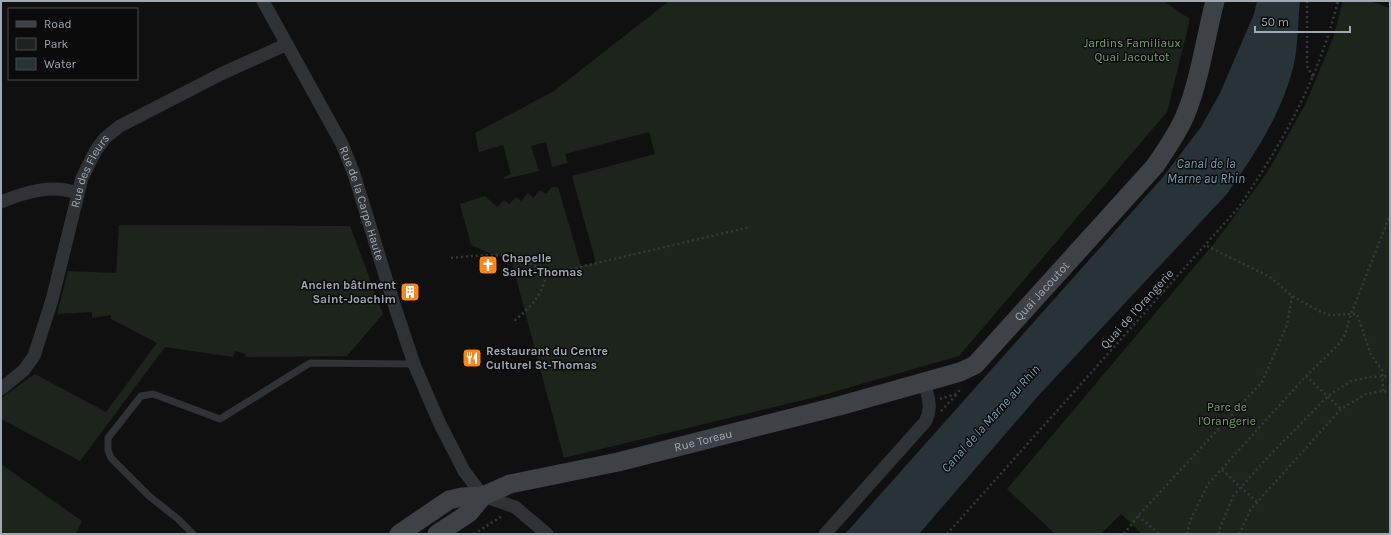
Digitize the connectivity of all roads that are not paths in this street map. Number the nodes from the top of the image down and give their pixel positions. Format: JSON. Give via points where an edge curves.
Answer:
{"nodes":[{"id":1,"x":263,"y":1,"type":"edge"},
{"id":2,"x":1215,"y":1,"type":"edge"},
{"id":3,"x":286,"y":45,"type":"junction"},
{"id":4,"x":78,"y":192,"type":"junction"},
{"id":5,"x":1,"y":202,"type":"edge"},
{"id":6,"x":414,"y":364,"type":"junction"},
{"id":7,"x":924,"y":382,"type":"junction"},
{"id":8,"x":1,"y":388,"type":"edge"},
{"id":9,"x":483,"y":496,"type":"junction"},
{"id":10,"x":193,"y":534,"type":"edge"},
{"id":11,"x":399,"y":534,"type":"edge"},
{"id":12,"x":437,"y":534,"type":"edge"},
{"id":13,"x":547,"y":534,"type":"edge"},
{"id":14,"x":825,"y":534,"type":"edge"}],
"edges":[{"from":1,"to":3,"type":"street","name":"Rue de la Carpe Haute"},
{"from":2,"to":7,"type":"main road","name":"Quai Jacoutot","via":[[1185,116],[1155,166],[975,365]]},
{"from":3,"to":4,"type":"street","name":"Rue des Fleurs","via":[[221,74],[112,131],[96,150]]},
{"from":3,"to":6,"type":"street","name":"Rue de la Carpe Haute","via":[[335,131],[352,168]]},
{"from":4,"to":5,"type":"street","via":[[58,188],[42,190]]},
{"from":4,"to":8,"type":"street","name":"Rue des Fleurs","via":[[40,342],[30,365]]},
{"from":6,"to":9,"type":"street","name":"Rue de la Carpe Haute","via":[[464,471]]},
{"from":6,"to":10,"type":"lane","via":[[310,362],[220,419],[153,394],[141,396],[108,438],[111,458],[149,496],[178,518]]},
{"from":7,"to":9,"type":"main road","name":"Rue Toreau","via":[[618,462],[510,484]]},
{"from":7,"to":14,"type":"street","via":[[930,408],[930,414],[925,422]]},
{"from":9,"to":11,"type":"main road","via":[[449,500]]},
{"from":9,"to":12,"type":"main road","via":[[469,513]]},
{"from":9,"to":13,"type":"street","via":[[515,507]]}]}
